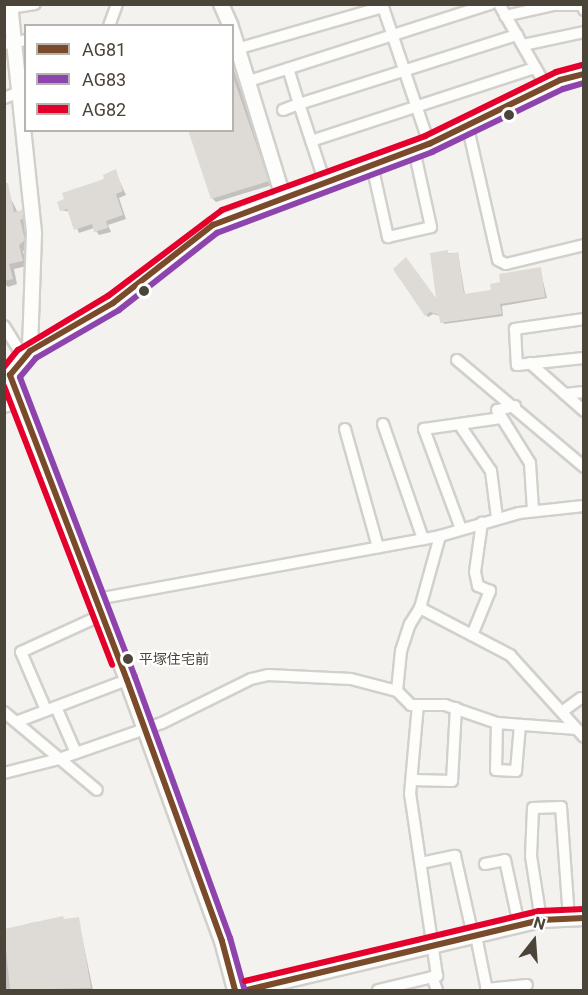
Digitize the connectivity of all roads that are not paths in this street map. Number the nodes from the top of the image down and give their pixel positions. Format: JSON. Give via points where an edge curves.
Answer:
{"nodes":[{"id":1,"x":35,"y":4,"type":"edge"},
{"id":2,"x":117,"y":4,"type":"edge"},
{"id":3,"x":222,"y":4,"type":"edge"},
{"id":4,"x":491,"y":4,"type":"edge"},
{"id":5,"x":499,"y":4,"type":"edge"},
{"id":6,"x":10,"y":6,"type":"edge"},
{"id":7,"x":382,"y":6,"type":"edge"},
{"id":8,"x":584,"y":9,"type":"edge"},
{"id":9,"x":506,"y":16,"type":"junction"},
{"id":10,"x":110,"y":24,"type":"edge"},
{"id":11,"x":230,"y":24,"type":"edge"},
{"id":12,"x":584,"y":32,"type":"edge"},
{"id":13,"x":234,"y":34,"type":"edge"},
{"id":14,"x":393,"y":38,"type":"junction"},
{"id":15,"x":520,"y":40,"type":"junction"},
{"id":16,"x":15,"y":42,"type":"edge"},
{"id":17,"x":240,"y":48,"type":"junction"},
{"id":18,"x":535,"y":68,"type":"junction"},
{"id":19,"x":288,"y":69,"type":"junction"},
{"id":20,"x":406,"y":73,"type":"junction"},
{"id":21,"x":584,"y":74,"type":"edge"},
{"id":22,"x":249,"y":81,"type":"junction"},
{"id":23,"x":546,"y":86,"type":"junction"},
{"id":24,"x":20,"y":92,"type":"junction"},
{"id":25,"x":4,"y":98,"type":"edge"},
{"id":26,"x":299,"y":104,"type":"junction"},
{"id":27,"x":416,"y":106,"type":"junction"},
{"id":28,"x":283,"y":110,"type":"dead end"},
{"id":29,"x":468,"y":128,"type":"junction"},
{"id":30,"x":311,"y":141,"type":"junction"},
{"id":31,"x":429,"y":144,"type":"junction"},
{"id":32,"x":414,"y":150,"type":"junction"},
{"id":33,"x":372,"y":165,"type":"junction"},
{"id":34,"x":325,"y":183,"type":"junction"},
{"id":35,"x":283,"y":197,"type":"junction"},
{"id":36,"x":584,"y":245,"type":"edge"},
{"id":37,"x":584,"y":319,"type":"edge"},
{"id":38,"x":4,"y":326,"type":"edge"},
{"id":39,"x":27,"y":354,"type":"junction"},
{"id":40,"x":584,"y":358,"type":"edge"},
{"id":41,"x":457,"y":360,"type":"dead end"},
{"id":42,"x":530,"y":363,"type":"junction"},
{"id":43,"x":7,"y":377,"type":"edge"},
{"id":44,"x":584,"y":392,"type":"edge"},
{"id":45,"x":565,"y":394,"type":"junction"},
{"id":46,"x":21,"y":402,"type":"junction"},
{"id":47,"x":515,"y":406,"type":"junction"},
{"id":48,"x":4,"y":407,"type":"edge"},
{"id":49,"x":584,"y":411,"type":"edge"},
{"id":50,"x":501,"y":417,"type":"junction"},
{"id":51,"x":383,"y":424,"type":"dead end"},
{"id":52,"x":459,"y":424,"type":"junction"},
{"id":53,"x":345,"y":429,"type":"dead end"},
{"id":54,"x":584,"y":467,"type":"edge"},
{"id":55,"x":584,"y":506,"type":"edge"},
{"id":56,"x":533,"y":511,"type":"junction"},
{"id":57,"x":497,"y":518,"type":"junction"},
{"id":58,"x":482,"y":522,"type":"junction"},
{"id":59,"x":461,"y":529,"type":"junction"},
{"id":60,"x":441,"y":537,"type":"junction"},
{"id":61,"x":423,"y":539,"type":"junction"},
{"id":62,"x":378,"y":547,"type":"junction"},
{"id":63,"x":97,"y":599,"type":"junction"},
{"id":64,"x":420,"y":608,"type":"junction"},
{"id":65,"x":102,"y":615,"type":"junction"},
{"id":66,"x":472,"y":635,"type":"junction"},
{"id":67,"x":127,"y":680,"type":"junction"},
{"id":68,"x":397,"y":691,"type":"junction"},
{"id":69,"x":581,"y":698,"type":"dead end"},
{"id":70,"x":418,"y":705,"type":"junction"},
{"id":71,"x":456,"y":708,"type":"junction"},
{"id":72,"x":51,"y":709,"type":"junction"},
{"id":73,"x":563,"y":711,"type":"junction"},
{"id":74,"x":4,"y":712,"type":"edge"},
{"id":75,"x":16,"y":722,"type":"junction"},
{"id":76,"x":498,"y":723,"type":"junction"},
{"id":77,"x":520,"y":725,"type":"junction"},
{"id":78,"x":144,"y":728,"type":"junction"},
{"id":79,"x":580,"y":733,"type":"edge"},
{"id":80,"x":76,"y":753,"type":"junction"},
{"id":81,"x":59,"y":759,"type":"junction"},
{"id":82,"x":4,"y":773,"type":"edge"},
{"id":83,"x":412,"y":780,"type":"junction"},
{"id":84,"x":97,"y":790,"type":"dead end"},
{"id":85,"x":421,"y":863,"type":"junction"},
{"id":86,"x":484,"y":864,"type":"dead end"},
{"id":87,"x":569,"y":918,"type":"junction"},
{"id":88,"x":584,"y":918,"type":"edge"},
{"id":89,"x":540,"y":920,"type":"junction"},
{"id":90,"x":519,"y":926,"type":"junction"},
{"id":91,"x":474,"y":936,"type":"junction"},
{"id":92,"x":433,"y":946,"type":"junction"},
{"id":93,"x":432,"y":977,"type":"junction"},
{"id":94,"x":527,"y":985,"type":"dead end"},
{"id":95,"x":235,"y":990,"type":"edge"},
{"id":96,"x":247,"y":990,"type":"edge"},
{"id":97,"x":378,"y":990,"type":"edge"},
{"id":98,"x":437,"y":990,"type":"edge"},
{"id":99,"x":487,"y":990,"type":"edge"}],
"edges":[{"from":1,"to":6,"type":"street"},
{"from":2,"to":10,"type":"street"},
{"from":3,"to":11,"type":"street"},
{"from":4,"to":14,"type":"street"},
{"from":5,"to":9,"type":"street"},
{"from":6,"to":16,"type":"street"},
{"from":7,"to":14,"type":"street"},
{"from":7,"to":17,"type":"street"},
{"from":8,"to":9,"type":"street","via":[[583,5],[553,5]]},
{"from":9,"to":15,"type":"street"},
{"from":12,"to":15,"type":"street"},
{"from":13,"to":17,"type":"street"},
{"from":14,"to":19,"type":"street"},
{"from":14,"to":20,"type":"street"},
{"from":15,"to":18,"type":"street"},
{"from":15,"to":20,"type":"street"},
{"from":16,"to":24,"type":"street"},
{"from":17,"to":22,"type":"street"},
{"from":18,"to":23,"type":"street"},
{"from":18,"to":27,"type":"street"},
{"from":19,"to":22,"type":"street"},
{"from":19,"to":26,"type":"street"},
{"from":20,"to":26,"type":"street"},
{"from":20,"to":27,"type":"street"},
{"from":21,"to":23,"type":"street"},
{"from":22,"to":35,"type":"street"},
{"from":23,"to":29,"type":"street"},
{"from":24,"to":25,"type":"street"},
{"from":24,"to":39,"type":"street","via":[[34,234]]},
{"from":26,"to":28,"type":"street"},
{"from":26,"to":30,"type":"street"},
{"from":27,"to":30,"type":"street"},
{"from":27,"to":31,"type":"street"},
{"from":29,"to":31,"type":"street"},
{"from":29,"to":36,"type":"street","via":[[498,260],[506,264]]},
{"from":30,"to":34,"type":"street"},
{"from":31,"to":32,"type":"street"},
{"from":32,"to":33,"type":"street"},
{"from":32,"to":33,"type":"street","via":[[431,227],[388,237]]},
{"from":33,"to":34,"type":"street"},
{"from":34,"to":35,"type":"street"},
{"from":35,"to":39,"type":"street","via":[[213,225],[112,303]]},
{"from":37,"to":42,"type":"street","via":[[515,329],[517,365]]},
{"from":38,"to":39,"type":"street"},
{"from":39,"to":43,"type":"street"},
{"from":40,"to":42,"type":"street"},
{"from":41,"to":47,"type":"street"},
{"from":42,"to":45,"type":"street"},
{"from":43,"to":46,"type":"street"},
{"from":44,"to":45,"type":"street"},
{"from":45,"to":49,"type":"street"},
{"from":46,"to":48,"type":"street"},
{"from":46,"to":63,"type":"street"},
{"from":47,"to":50,"type":"street","via":[[497,410]]},
{"from":47,"to":54,"type":"street"},
{"from":50,"to":52,"type":"street"},
{"from":50,"to":56,"type":"street","via":[[530,463]]},
{"from":51,"to":61,"type":"street"},
{"from":52,"to":57,"type":"street","via":[[491,471]]},
{"from":52,"to":59,"type":"street","via":[[424,429]]},
{"from":53,"to":62,"type":"street"},
{"from":55,"to":56,"type":"street"},
{"from":56,"to":57,"type":"street"},
{"from":57,"to":58,"type":"street"},
{"from":58,"to":59,"type":"street"},
{"from":58,"to":66,"type":"street","via":[[476,573],[478,586],[490,591]]},
{"from":59,"to":60,"type":"street"},
{"from":60,"to":61,"type":"street"},
{"from":60,"to":64,"type":"street"},
{"from":61,"to":62,"type":"street"},
{"from":62,"to":63,"type":"street"},
{"from":63,"to":65,"type":"street"},
{"from":64,"to":66,"type":"street"},
{"from":64,"to":68,"type":"street","via":[[401,651]]},
{"from":65,"to":67,"type":"street"},
{"from":65,"to":72,"type":"street","via":[[21,652]]},
{"from":66,"to":73,"type":"street","via":[[510,655]]},
{"from":67,"to":72,"type":"street"},
{"from":67,"to":78,"type":"street"},
{"from":68,"to":70,"type":"street","via":[[411,705]]},
{"from":68,"to":78,"type":"street","via":[[351,679],[268,675],[251,679]]},
{"from":69,"to":73,"type":"street"},
{"from":70,"to":71,"type":"street"},
{"from":70,"to":83,"type":"street"},
{"from":71,"to":76,"type":"street"},
{"from":71,"to":83,"type":"street","via":[[452,781]]},
{"from":72,"to":75,"type":"street"},
{"from":72,"to":80,"type":"street"},
{"from":73,"to":79,"type":"street"},
{"from":74,"to":75,"type":"street"},
{"from":75,"to":81,"type":"street"},
{"from":76,"to":77,"type":"street"},
{"from":76,"to":77,"type":"street","via":[[496,770],[516,771]]},
{"from":77,"to":79,"type":"street"},
{"from":78,"to":80,"type":"street"},
{"from":78,"to":95,"type":"street","via":[[222,941]]},
{"from":80,"to":81,"type":"street"},
{"from":81,"to":82,"type":"street"},
{"from":81,"to":84,"type":"street"},
{"from":83,"to":85,"type":"street","via":[[410,794]]},
{"from":85,"to":91,"type":"street","via":[[455,856]]},
{"from":85,"to":92,"type":"street"},
{"from":86,"to":90,"type":"street","via":[[505,860]]},
{"from":87,"to":88,"type":"street"},
{"from":87,"to":89,"type":"street"},
{"from":87,"to":89,"type":"street","via":[[561,807],[533,808],[531,856]]},
{"from":89,"to":90,"type":"street"},
{"from":90,"to":91,"type":"street"},
{"from":91,"to":92,"type":"street"},
{"from":91,"to":99,"type":"street"},
{"from":92,"to":93,"type":"street","via":[[437,976]]},
{"from":92,"to":96,"type":"street"},
{"from":93,"to":97,"type":"street"},
{"from":93,"to":98,"type":"street"},
{"from":94,"to":99,"type":"street"}]}
